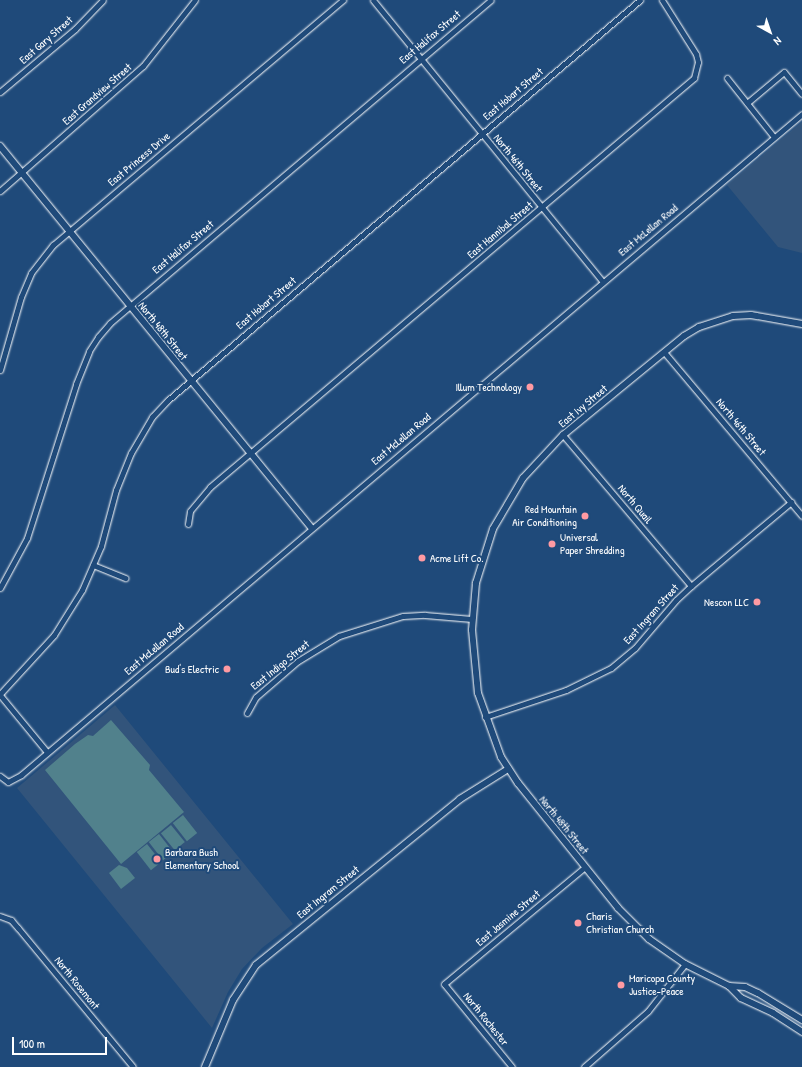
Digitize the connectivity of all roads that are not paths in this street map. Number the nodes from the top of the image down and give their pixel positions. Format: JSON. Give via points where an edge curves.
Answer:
{"nodes":[{"id":1,"x":103,"y":0,"type":"edge"},
{"id":2,"x":195,"y":0,"type":"edge"},
{"id":3,"x":343,"y":0,"type":"edge"},
{"id":4,"x":373,"y":0,"type":"edge"},
{"id":5,"x":491,"y":0,"type":"edge"},
{"id":6,"x":640,"y":0,"type":"edge"},
{"id":7,"x":662,"y":0,"type":"edge"},
{"id":8,"x":421,"y":58,"type":"junction"},
{"id":9,"x":727,"y":78,"type":"dead end"},
{"id":10,"x":0,"y":92,"type":"edge"},
{"id":11,"x":802,"y":94,"type":"edge"},
{"id":12,"x":747,"y":103,"type":"junction"},
{"id":13,"x":802,"y":114,"type":"edge"},
{"id":14,"x":481,"y":133,"type":"junction"},
{"id":15,"x":774,"y":137,"type":"junction"},
{"id":16,"x":0,"y":146,"type":"edge"},
{"id":17,"x":21,"y":172,"type":"junction"},
{"id":18,"x":0,"y":191,"type":"edge"},
{"id":19,"x":542,"y":208,"type":"junction"},
{"id":20,"x":69,"y":232,"type":"junction"},
{"id":21,"x":602,"y":282,"type":"junction"},
{"id":22,"x":130,"y":306,"type":"junction"},
{"id":23,"x":802,"y":324,"type":"edge"},
{"id":24,"x":664,"y":352,"type":"junction"},
{"id":25,"x":0,"y":370,"type":"edge"},
{"id":26,"x":189,"y":380,"type":"junction"},
{"id":27,"x":563,"y":435,"type":"junction"},
{"id":28,"x":250,"y":454,"type":"junction"},
{"id":29,"x":791,"y":502,"type":"junction"},
{"id":30,"x":802,"y":516,"type":"edge"},
{"id":31,"x":188,"y":524,"type":"dead end"},
{"id":32,"x":311,"y":528,"type":"junction"},
{"id":33,"x":93,"y":565,"type":"junction"},
{"id":34,"x":126,"y":578,"type":"dead end"},
{"id":35,"x":691,"y":586,"type":"junction"},
{"id":36,"x":0,"y":588,"type":"edge"},
{"id":37,"x":472,"y":619,"type":"junction"},
{"id":38,"x":0,"y":695,"type":"edge"},
{"id":39,"x":247,"y":713,"type":"dead end"},
{"id":40,"x":485,"y":717,"type":"junction"},
{"id":41,"x":47,"y":752,"type":"junction"},
{"id":42,"x":508,"y":769,"type":"junction"},
{"id":43,"x":0,"y":776,"type":"edge"},
{"id":44,"x":585,"y":867,"type":"junction"},
{"id":45,"x":0,"y":916,"type":"edge"},
{"id":46,"x":685,"y":964,"type":"junction"},
{"id":47,"x":444,"y":984,"type":"joint"},
{"id":48,"x":729,"y":986,"type":"junction"},
{"id":49,"x":802,"y":1020,"type":"edge"},
{"id":50,"x":802,"y":1032,"type":"edge"},
{"id":51,"x":133,"y":1067,"type":"edge"},
{"id":52,"x":205,"y":1067,"type":"edge"},
{"id":53,"x":512,"y":1067,"type":"edge"},
{"id":54,"x":584,"y":1067,"type":"edge"}],
"edges":[{"from":1,"to":10,"type":"street","name":"East Gary Street","via":[[75,29]]},
{"from":2,"to":17,"type":"street","name":"East Grandview Street","via":[[143,66]]},
{"from":3,"to":20,"type":"street","name":"East Princess Drive"},
{"from":4,"to":8,"type":"street","name":"North 46th Street"},
{"from":5,"to":8,"type":"street","name":"East Halifax Street"},
{"from":6,"to":14,"type":"street","name":"East Hobart Street"},
{"from":7,"to":19,"type":"street","name":"East Hannibal Street","via":[[696,54],[698,62],[694,78]]},
{"from":8,"to":14,"type":"street","name":"North 46th Street"},
{"from":8,"to":22,"type":"street","name":"East Halifax Street"},
{"from":9,"to":12,"type":"street"},
{"from":11,"to":12,"type":"street","via":[[784,72]]},
{"from":12,"to":15,"type":"street"},
{"from":13,"to":15,"type":"street","name":"East McLellan Road"},
{"from":14,"to":19,"type":"street","name":"North 46th Street"},
{"from":14,"to":26,"type":"street","name":"East Hobart Street"},
{"from":15,"to":21,"type":"street","name":"East McLellan Road"},
{"from":16,"to":17,"type":"street","name":"North 48th Street"},
{"from":17,"to":18,"type":"street","name":"East Grandview Street"},
{"from":17,"to":20,"type":"street","name":"North 48th Street"},
{"from":19,"to":21,"type":"street","name":"North 46th Street"},
{"from":19,"to":28,"type":"street","name":"East Hannibal Street"},
{"from":20,"to":22,"type":"street","name":"North 48th Street"},
{"from":20,"to":25,"type":"street","name":"East Princess Drive","via":[[53,245],[31,273],[21,297]]},
{"from":21,"to":32,"type":"street","name":"East McLellan Road"},
{"from":22,"to":26,"type":"street","name":"North 48th Street"},
{"from":22,"to":36,"type":"street","name":"East Halifax Street","via":[[110,323],[89,351],[27,538]]},
{"from":23,"to":24,"type":"street","name":"East Ivy Street","via":[[772,317],[733,316],[699,326]]},
{"from":24,"to":27,"type":"street","name":"East Ivy Street"},
{"from":24,"to":29,"type":"street","name":"North 46th Street"},
{"from":26,"to":28,"type":"street","name":"North 48th Street"},
{"from":26,"to":33,"type":"street","name":"East Hobart Street","via":[[152,417],[131,453]]},
{"from":27,"to":35,"type":"street","name":"North Quail"},
{"from":27,"to":37,"type":"street","name":"East Ivy Street","via":[[537,460],[502,510],[485,548],[476,583]]},
{"from":28,"to":31,"type":"street","name":"East Hannibal Street","via":[[196,500],[190,511]]},
{"from":28,"to":32,"type":"street","name":"North 48th Street"},
{"from":29,"to":30,"type":"street","name":"North 46th Street"},
{"from":29,"to":35,"type":"street","name":"East Ingram Street"},
{"from":32,"to":41,"type":"street","name":"East McLellan Road"},
{"from":33,"to":34,"type":"street"},
{"from":33,"to":38,"type":"street","name":"East Hobart Street","via":[[82,590],[54,636]]},
{"from":35,"to":40,"type":"street","name":"East Ingram Street","via":[[635,648],[611,668],[566,690]]},
{"from":37,"to":39,"type":"street","name":"East Indigo Street","via":[[403,616],[339,636],[292,666],[256,697]]},
{"from":37,"to":40,"type":"street","name":"North 48th Street","via":[[473,661]]},
{"from":38,"to":41,"type":"street"},
{"from":40,"to":42,"type":"street","name":"North 48th Street"},
{"from":41,"to":43,"type":"street","name":"East McLellan Road","via":[[13,781],[8,782]]},
{"from":42,"to":44,"type":"street","name":"North 48th Street"},
{"from":42,"to":52,"type":"street","name":"East Ingram Street","via":[[455,803],[256,965],[233,1000]]},
{"from":44,"to":46,"type":"street","name":"North 48th Street","via":[[634,925]]},
{"from":44,"to":47,"type":"street","name":"East Jasmine Street"},
{"from":45,"to":51,"type":"street","name":"North Rosemont","via":[[11,920]]},
{"from":46,"to":48,"type":"street","name":"North 48th Street"},
{"from":46,"to":54,"type":"street","via":[[648,1011]]},
{"from":47,"to":53,"type":"street","name":"North Rochester"},
{"from":48,"to":49,"type":"street","name":"North 48th Street","via":[[745,987]]},
{"from":48,"to":50,"type":"street","name":"North 48th Street","via":[[741,998],[773,1013]]}]}
